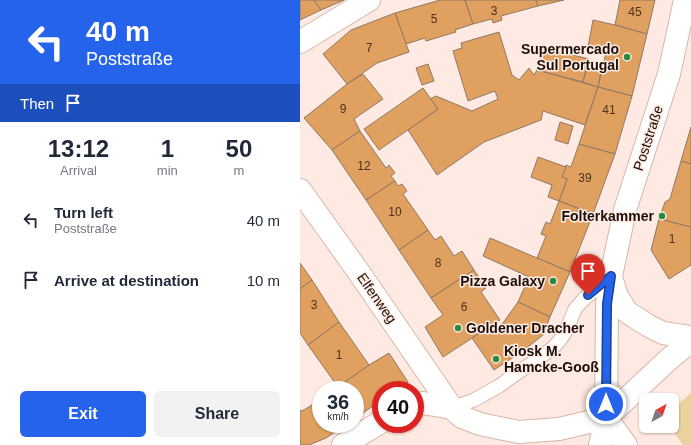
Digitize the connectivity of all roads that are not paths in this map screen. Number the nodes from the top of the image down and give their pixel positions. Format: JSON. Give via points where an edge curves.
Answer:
{"nodes":[{"id":1,"x":369,"y":0,"type":"edge"},
{"id":2,"x":685,"y":0,"type":"edge"},
{"id":3,"x":300,"y":42,"type":"edge"},
{"id":4,"x":300,"y":190,"type":"edge"},
{"id":5,"x":611,"y":276,"type":"junction"},
{"id":6,"x":691,"y":337,"type":"edge"},
{"id":7,"x":691,"y":341,"type":"edge"},
{"id":8,"x":424,"y":403,"type":"edge"},
{"id":9,"x":452,"y":408,"type":"junction"},
{"id":10,"x":606,"y":418,"type":"junction"},
{"id":11,"x":372,"y":427,"type":"edge"},
{"id":12,"x":343,"y":445,"type":"edge"},
{"id":13,"x":600,"y":445,"type":"edge"},
{"id":14,"x":626,"y":445,"type":"edge"}],
"edges":[{"from":1,"to":3,"type":"street"},
{"from":2,"to":5,"type":"street","name":"Poststraße","via":[[669,74],[624,210]]},
{"from":4,"to":9,"type":"street","name":"Elfenweg"},
{"from":5,"to":6,"type":"street","via":[[617,296],[627,312],[663,332]]},
{"from":5,"to":9,"type":"lane","via":[[575,309],[566,331],[553,348],[493,389]]},
{"from":5,"to":10,"type":"street","name":"Poststraße","via":[[607,304]]},
{"from":7,"to":10,"type":"street"},
{"from":8,"to":9,"type":"street"},
{"from":9,"to":10,"type":"street","via":[[462,417],[480,424],[519,432],[559,429]]},
{"from":10,"to":13,"type":"street","name":"Poststraße"},
{"from":10,"to":14,"type":"street"},
{"from":11,"to":12,"type":"street"}]}
